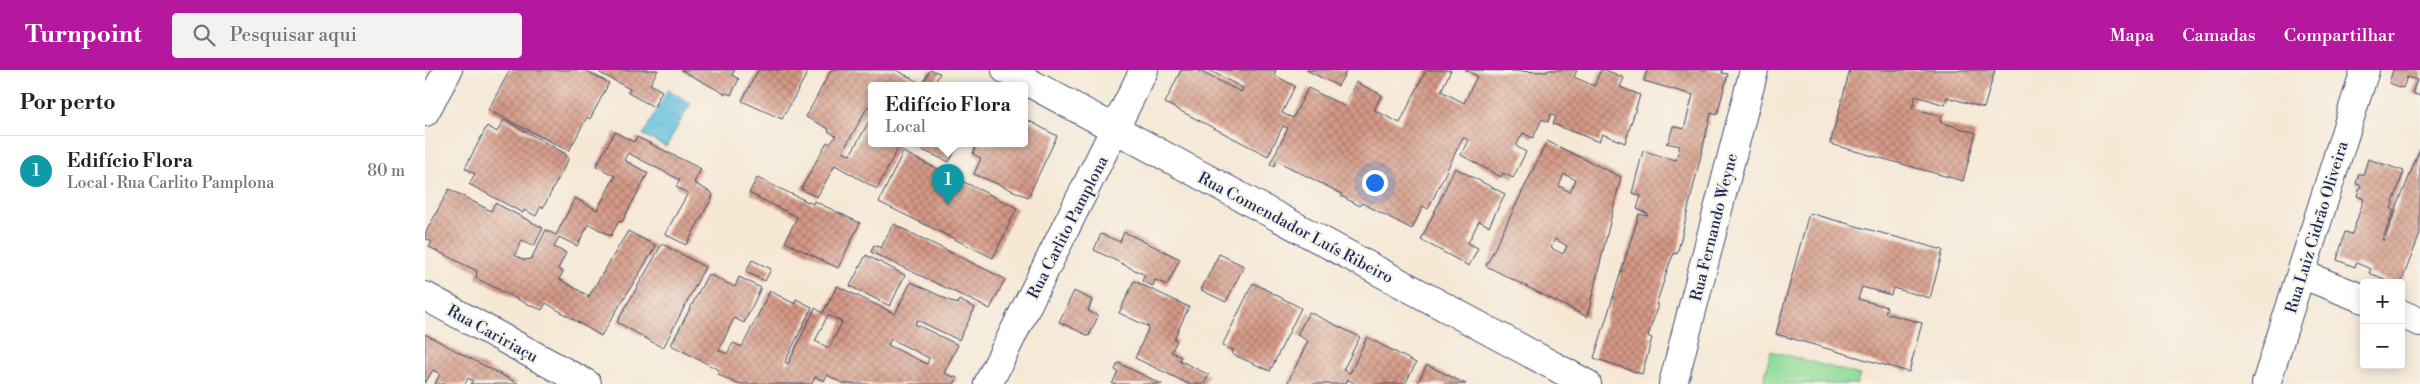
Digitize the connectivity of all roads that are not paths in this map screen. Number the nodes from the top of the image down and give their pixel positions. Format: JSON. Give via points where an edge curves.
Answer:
{"nodes":[{"id":1,"x":448,"y":70,"type":"edge"},
{"id":2,"x":1006,"y":70,"type":"edge"},
{"id":3,"x":1144,"y":70,"type":"edge"},
{"id":4,"x":1754,"y":70,"type":"edge"},
{"id":5,"x":2365,"y":70,"type":"edge"},
{"id":6,"x":425,"y":112,"type":"edge"},
{"id":7,"x":1116,"y":130,"type":"junction"},
{"id":8,"x":2301,"y":274,"type":"junction"},
{"id":9,"x":425,"y":296,"type":"edge"},
{"id":10,"x":2360,"y":297,"type":"edge"},
{"id":11,"x":2405,"y":316,"type":"edge"},
{"id":12,"x":2420,"y":322,"type":"edge"},
{"id":13,"x":587,"y":384,"type":"edge"},
{"id":14,"x":988,"y":384,"type":"edge"},
{"id":15,"x":1587,"y":384,"type":"edge"},
{"id":16,"x":1673,"y":384,"type":"edge"},
{"id":17,"x":2266,"y":384,"type":"edge"}],
"edges":[{"from":1,"to":6,"type":"street"},
{"from":2,"to":7,"type":"street","name":"Rua Comendador Luís Ribeiro"},
{"from":3,"to":7,"type":"street","name":"Rua Carlito Pamplona"},
{"from":4,"to":16,"type":"street","name":"Rua Fernando Weyne"},
{"from":5,"to":8,"type":"street","name":"Rua Luiz Cidrão Oliveira"},
{"from":7,"to":14,"type":"street","name":"Rua Carlito Pamplona"},
{"from":7,"to":15,"type":"street","name":"Rua Comendador Luís Ribeiro"},
{"from":8,"to":10,"type":"street"},
{"from":8,"to":17,"type":"street","name":"Rua Luiz Cidrão Oliveira"},
{"from":9,"to":13,"type":"street","name":"Rua Caririaçu"},
{"from":11,"to":12,"type":"street"}]}
